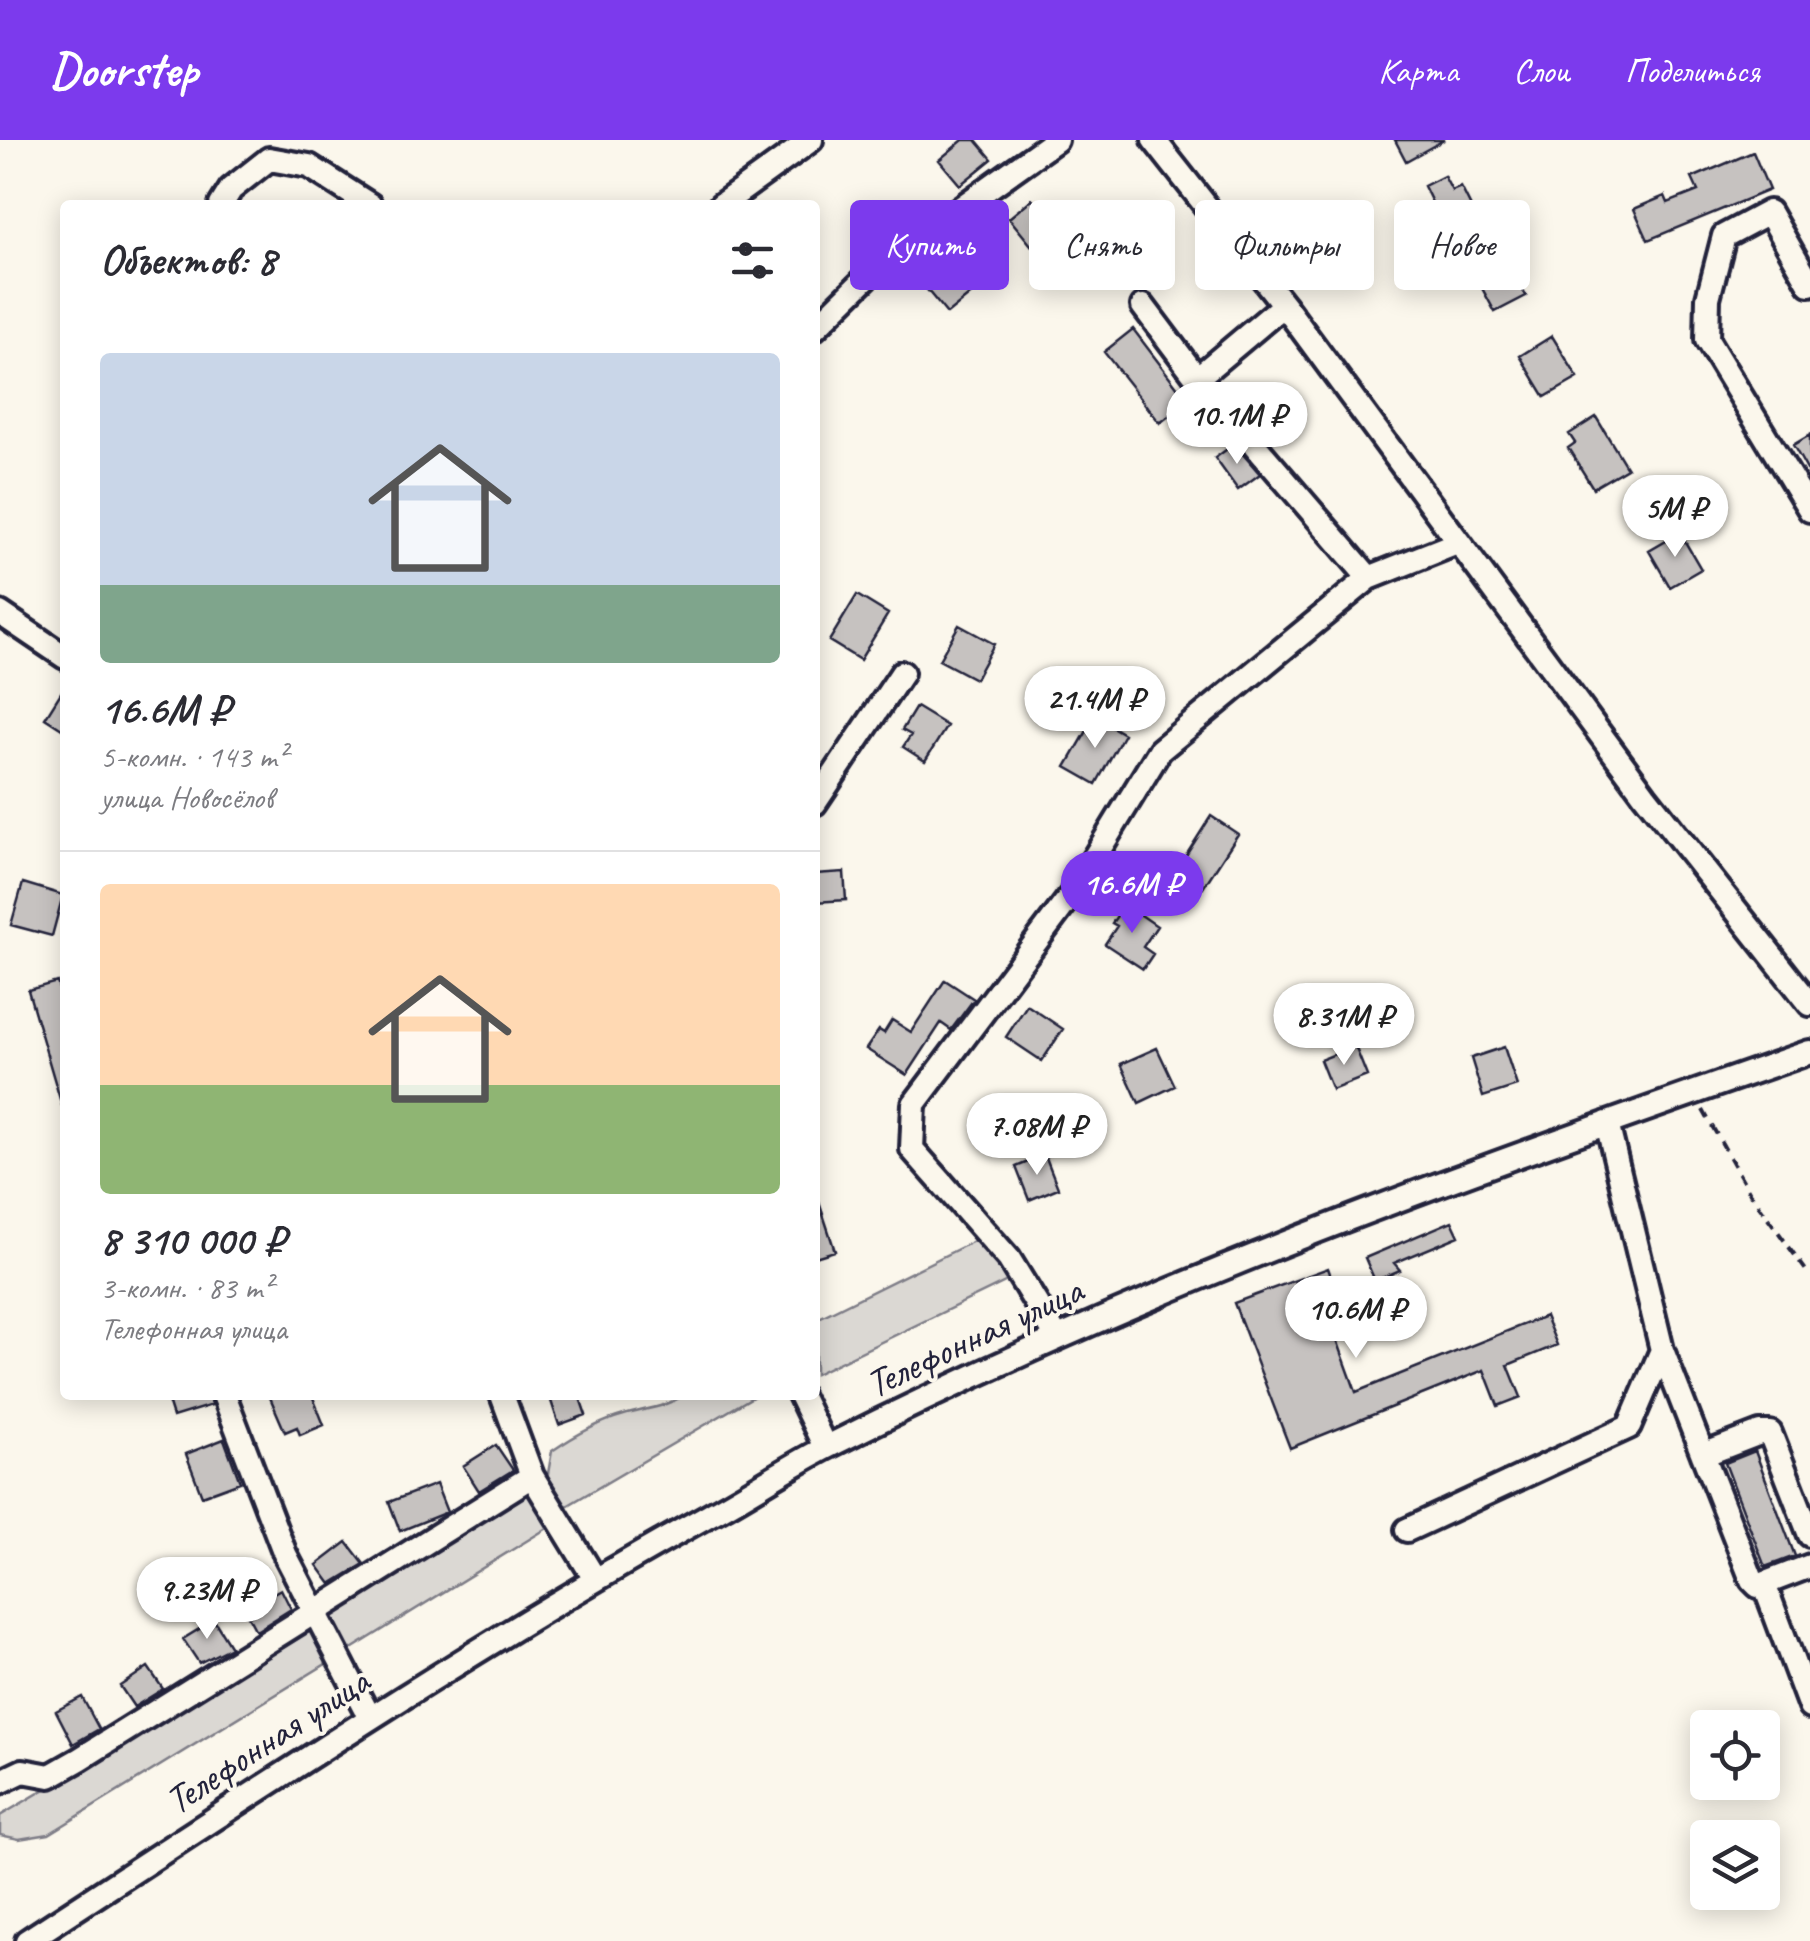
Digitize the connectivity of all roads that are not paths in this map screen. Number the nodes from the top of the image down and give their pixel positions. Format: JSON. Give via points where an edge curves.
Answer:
{"nodes":[{"id":1,"x":811,"y":140,"type":"edge"},
{"id":2,"x":1056,"y":140,"type":"edge"},
{"id":3,"x":1154,"y":140,"type":"edge"},
{"id":4,"x":224,"y":200,"type":"edge"},
{"id":5,"x":362,"y":200,"type":"edge"},
{"id":6,"x":728,"y":200,"type":"edge"},
{"id":7,"x":1810,"y":284,"type":"edge"},
{"id":8,"x":1284,"y":305,"type":"junction"},
{"id":9,"x":1143,"y":306,"type":"dead end"},
{"id":10,"x":820,"y":323,"type":"edge"},
{"id":11,"x":1197,"y":378,"type":"junction"},
{"id":12,"x":1810,"y":510,"type":"edge"},
{"id":13,"x":1458,"y":543,"type":"junction"},
{"id":14,"x":1368,"y":578,"type":"junction"},
{"id":15,"x":2,"y":619,"type":"edge"},
{"id":16,"x":60,"y":654,"type":"edge"},
{"id":17,"x":902,"y":673,"type":"dead end"},
{"id":18,"x":820,"y":796,"type":"edge"},
{"id":19,"x":1810,"y":1004,"type":"edge"},
{"id":20,"x":1810,"y":1052,"type":"edge"},
{"id":21,"x":1607,"y":1122,"type":"junction"},
{"id":22,"x":1056,"y":1336,"type":"junction"},
{"id":23,"x":1662,"y":1350,"type":"junction"},
{"id":24,"x":226,"y":1400,"type":"edge"},
{"id":25,"x":504,"y":1400,"type":"edge"},
{"id":26,"x":802,"y":1400,"type":"edge"},
{"id":27,"x":825,"y":1448,"type":"junction"},
{"id":28,"x":1703,"y":1454,"type":"junction"},
{"id":29,"x":532,"y":1476,"type":"junction"},
{"id":30,"x":1407,"y":1530,"type":"dead end"},
{"id":31,"x":1810,"y":1535,"type":"edge"},
{"id":32,"x":1810,"y":1566,"type":"edge"},
{"id":33,"x":595,"y":1579,"type":"junction"},
{"id":34,"x":1764,"y":1584,"type":"junction"},
{"id":35,"x":314,"y":1614,"type":"junction"},
{"id":36,"x":1810,"y":1707,"type":"edge"},
{"id":37,"x":370,"y":1718,"type":"junction"},
{"id":38,"x":0,"y":1782,"type":"edge"},
{"id":39,"x":26,"y":1941,"type":"edge"}],
"edges":[{"from":1,"to":6,"type":"street"},
{"from":2,"to":10,"type":"street","via":[[875,268]]},
{"from":3,"to":8,"type":"street"},
{"from":4,"to":5,"type":"street","via":[[268,159],[310,166]]},
{"from":7,"to":12,"type":"street","via":[[1769,212],[1724,236],[1708,298],[1707,340]]},
{"from":8,"to":11,"type":"street"},
{"from":8,"to":13,"type":"street"},
{"from":9,"to":11,"type":"street"},
{"from":11,"to":14,"type":"street"},
{"from":13,"to":14,"type":"street"},
{"from":13,"to":19,"type":"street"},
{"from":14,"to":22,"type":"street","via":[[1160,750],[1072,894],[914,1104],[912,1149],[1009,1259]]},
{"from":15,"to":16,"type":"street"},
{"from":17,"to":18,"type":"street"},
{"from":20,"to":21,"type":"street","name":"Телефонная улица"},
{"from":21,"to":22,"type":"street","name":"Телефонная улица"},
{"from":21,"to":23,"type":"street"},
{"from":22,"to":27,"type":"street","name":"Телефонная улица"},
{"from":23,"to":28,"type":"street"},
{"from":23,"to":30,"type":"street","via":[[1629,1427]]},
{"from":24,"to":35,"type":"street"},
{"from":25,"to":29,"type":"street"},
{"from":26,"to":27,"type":"street"},
{"from":27,"to":33,"type":"street","name":"Телефонная улица"},
{"from":28,"to":31,"type":"street","via":[[1770,1433]]},
{"from":28,"to":34,"type":"street","via":[[1752,1580]]},
{"from":29,"to":33,"type":"street"},
{"from":29,"to":35,"type":"street"},
{"from":32,"to":34,"type":"street"},
{"from":33,"to":37,"type":"street","name":"Телефонная улица"},
{"from":34,"to":36,"type":"street"},
{"from":35,"to":37,"type":"street"},
{"from":35,"to":38,"type":"street","via":[[50,1776],[22,1770]]},
{"from":37,"to":39,"type":"street","name":"Телефонная улица"}]}
